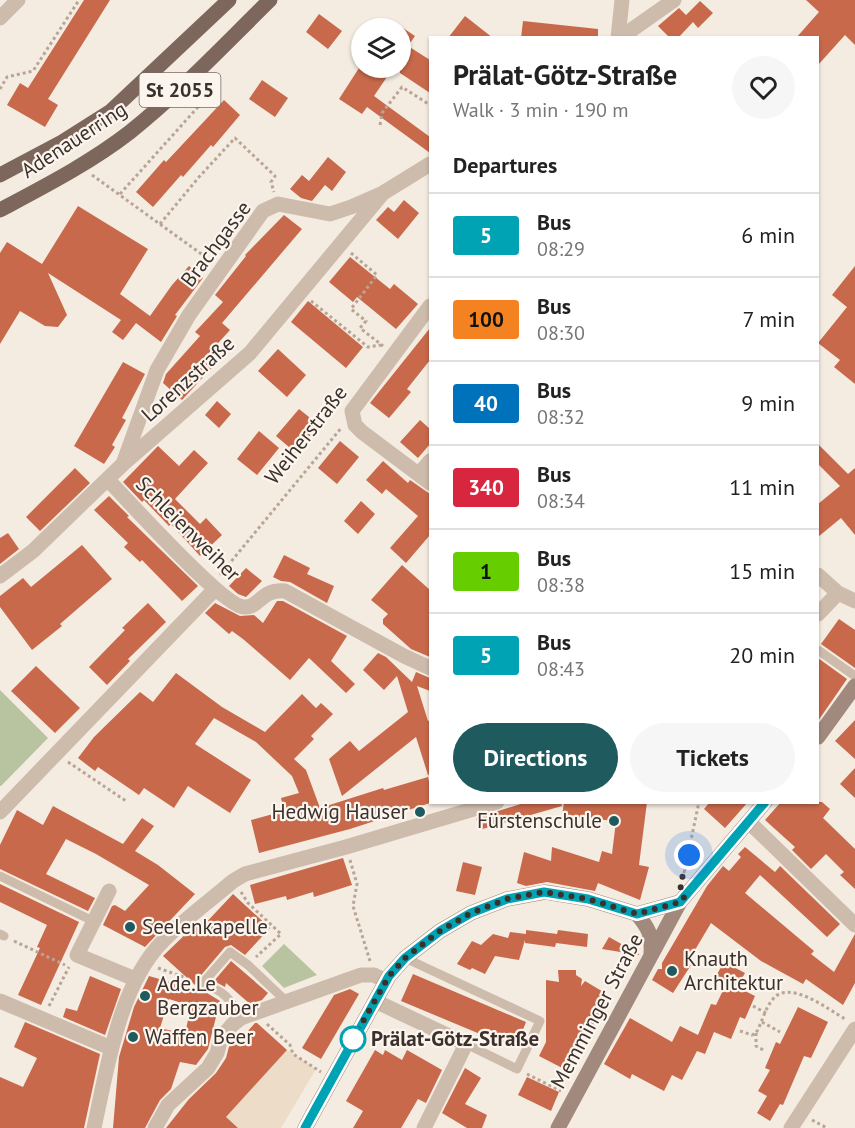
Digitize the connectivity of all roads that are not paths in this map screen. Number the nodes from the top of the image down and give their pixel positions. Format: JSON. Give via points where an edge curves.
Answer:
{"nodes":[{"id":1,"x":18,"y":0,"type":"edge"},
{"id":2,"x":229,"y":0,"type":"edge"},
{"id":3,"x":270,"y":0,"type":"edge"},
{"id":4,"x":622,"y":0,"type":"edge"},
{"id":5,"x":674,"y":0,"type":"edge"},
{"id":6,"x":0,"y":18,"type":"edge"},
{"id":7,"x":619,"y":36,"type":"edge"},
{"id":8,"x":622,"y":36,"type":"edge"},
{"id":9,"x":429,"y":165,"type":"edge"},
{"id":10,"x":0,"y":175,"type":"edge"},
{"id":11,"x":383,"y":193,"type":"junction"},
{"id":12,"x":0,"y":210,"type":"edge"},
{"id":13,"x":429,"y":307,"type":"edge"},
{"id":14,"x":123,"y":464,"type":"junction"},
{"id":15,"x":425,"y":479,"type":"edge"},
{"id":16,"x":108,"y":480,"type":"junction"},
{"id":17,"x":0,"y":576,"type":"edge"},
{"id":18,"x":819,"y":576,"type":"edge"},
{"id":19,"x":213,"y":587,"type":"junction"},
{"id":20,"x":838,"y":593,"type":"junction"},
{"id":21,"x":855,"y":601,"type":"edge"},
{"id":22,"x":819,"y":613,"type":"edge"},
{"id":23,"x":819,"y":651,"type":"edge"},
{"id":24,"x":429,"y":668,"type":"edge"},
{"id":25,"x":855,"y":676,"type":"edge"},
{"id":26,"x":855,"y":686,"type":"edge"},
{"id":27,"x":819,"y":736,"type":"edge"},
{"id":28,"x":492,"y":804,"type":"edge"},
{"id":29,"x":763,"y":804,"type":"edge"},
{"id":30,"x":0,"y":812,"type":"edge"},
{"id":31,"x":749,"y":822,"type":"junction"},
{"id":32,"x":0,"y":876,"type":"edge"},
{"id":33,"x":109,"y":891,"type":"dead end"},
{"id":34,"x":682,"y":900,"type":"junction"},
{"id":35,"x":637,"y":914,"type":"junction"},
{"id":36,"x":93,"y":921,"type":"junction"},
{"id":37,"x":855,"y":925,"type":"edge"},
{"id":38,"x":651,"y":954,"type":"junction"},
{"id":39,"x":405,"y":958,"type":"junction"},
{"id":40,"x":380,"y":978,"type":"junction"},
{"id":41,"x":135,"y":980,"type":"junction"},
{"id":42,"x":0,"y":1001,"type":"edge"},
{"id":43,"x":375,"y":1001,"type":"junction"},
{"id":44,"x":286,"y":1002,"type":"junction"},
{"id":45,"x":248,"y":1015,"type":"junction"},
{"id":46,"x":851,"y":1024,"type":"edge"},
{"id":47,"x":466,"y":1044,"type":"junction"},
{"id":48,"x":111,"y":1048,"type":"junction"},
{"id":49,"x":94,"y":1128,"type":"edge"},
{"id":50,"x":154,"y":1128,"type":"edge"},
{"id":51,"x":304,"y":1128,"type":"edge"},
{"id":52,"x":424,"y":1128,"type":"edge"},
{"id":53,"x":558,"y":1128,"type":"edge"},
{"id":54,"x":791,"y":1128,"type":"edge"}],
"edges":[{"from":1,"to":6,"type":"street"},
{"from":2,"to":10,"type":"main road","name":"Adenauerring","number":"St 2055","via":[[111,111]]},
{"from":3,"to":12,"type":"main road","name":"Adenauerring","number":"St 2055","via":[[177,92],[128,133],[79,167]]},
{"from":4,"to":7,"type":"street"},
{"from":5,"to":8,"type":"street"},
{"from":9,"to":11,"type":"street","name":"Brachgasse"},
{"from":11,"to":14,"type":"street","name":"Lorenzstraße","via":[[250,353]]},
{"from":11,"to":14,"type":"street","name":"Brachgasse","via":[[330,214],[278,204],[263,211],[189,315],[158,370]]},
{"from":13,"to":15,"type":"street","name":"Weiherstraße","via":[[352,411],[355,425],[362,432]]},
{"from":14,"to":16,"type":"street","name":"Lorenzstraße"},
{"from":16,"to":17,"type":"street","name":"Lorenzstraße","via":[[33,551]]},
{"from":16,"to":19,"type":"street","name":"Schleienweiher"},
{"from":18,"to":20,"type":"street"},
{"from":19,"to":24,"type":"street","name":"Schleienweiher","via":[[237,606],[246,607],[266,593],[285,591]]},
{"from":19,"to":30,"type":"street"},
{"from":20,"to":21,"type":"street"},
{"from":20,"to":22,"type":"street"},
{"from":23,"to":25,"type":"lane"},
{"from":26,"to":27,"type":"street"},
{"from":28,"to":41,"type":"street","via":[[245,874],[162,941]]},
{"from":29,"to":31,"type":"street","name":"Memminger Straße"},
{"from":31,"to":34,"type":"street","name":"Memminger Straße"},
{"from":31,"to":37,"type":"street"},
{"from":32,"to":36,"type":"lane"},
{"from":33,"to":36,"type":"street"},
{"from":34,"to":35,"type":"street"},
{"from":34,"to":38,"type":"street","name":"Memminger Straße"},
{"from":35,"to":38,"type":"street","via":[[652,938]]},
{"from":35,"to":39,"type":"street","via":[[588,899],[544,892],[507,899],[471,913]]},
{"from":36,"to":41,"type":"street","via":[[73,961]]},
{"from":38,"to":53,"type":"street","name":"Memminger Straße"},
{"from":39,"to":40,"type":"street"},
{"from":39,"to":47,"type":"lane","via":[[540,1021],[517,1069]]},
{"from":40,"to":43,"type":"street"},
{"from":40,"to":44,"type":"street","via":[[361,975]]},
{"from":41,"to":48,"type":"street"},
{"from":42,"to":48,"type":"street"},
{"from":43,"to":47,"type":"street"},
{"from":43,"to":51,"type":"street"},
{"from":44,"to":45,"type":"street"},
{"from":44,"to":45,"type":"lane","via":[[248,964],[230,952],[202,984],[217,988]]},
{"from":45,"to":50,"type":"street","via":[[221,1038],[208,1068],[168,1105]]},
{"from":46,"to":54,"type":"street"},
{"from":47,"to":52,"type":"street"},
{"from":48,"to":49,"type":"street"}]}
